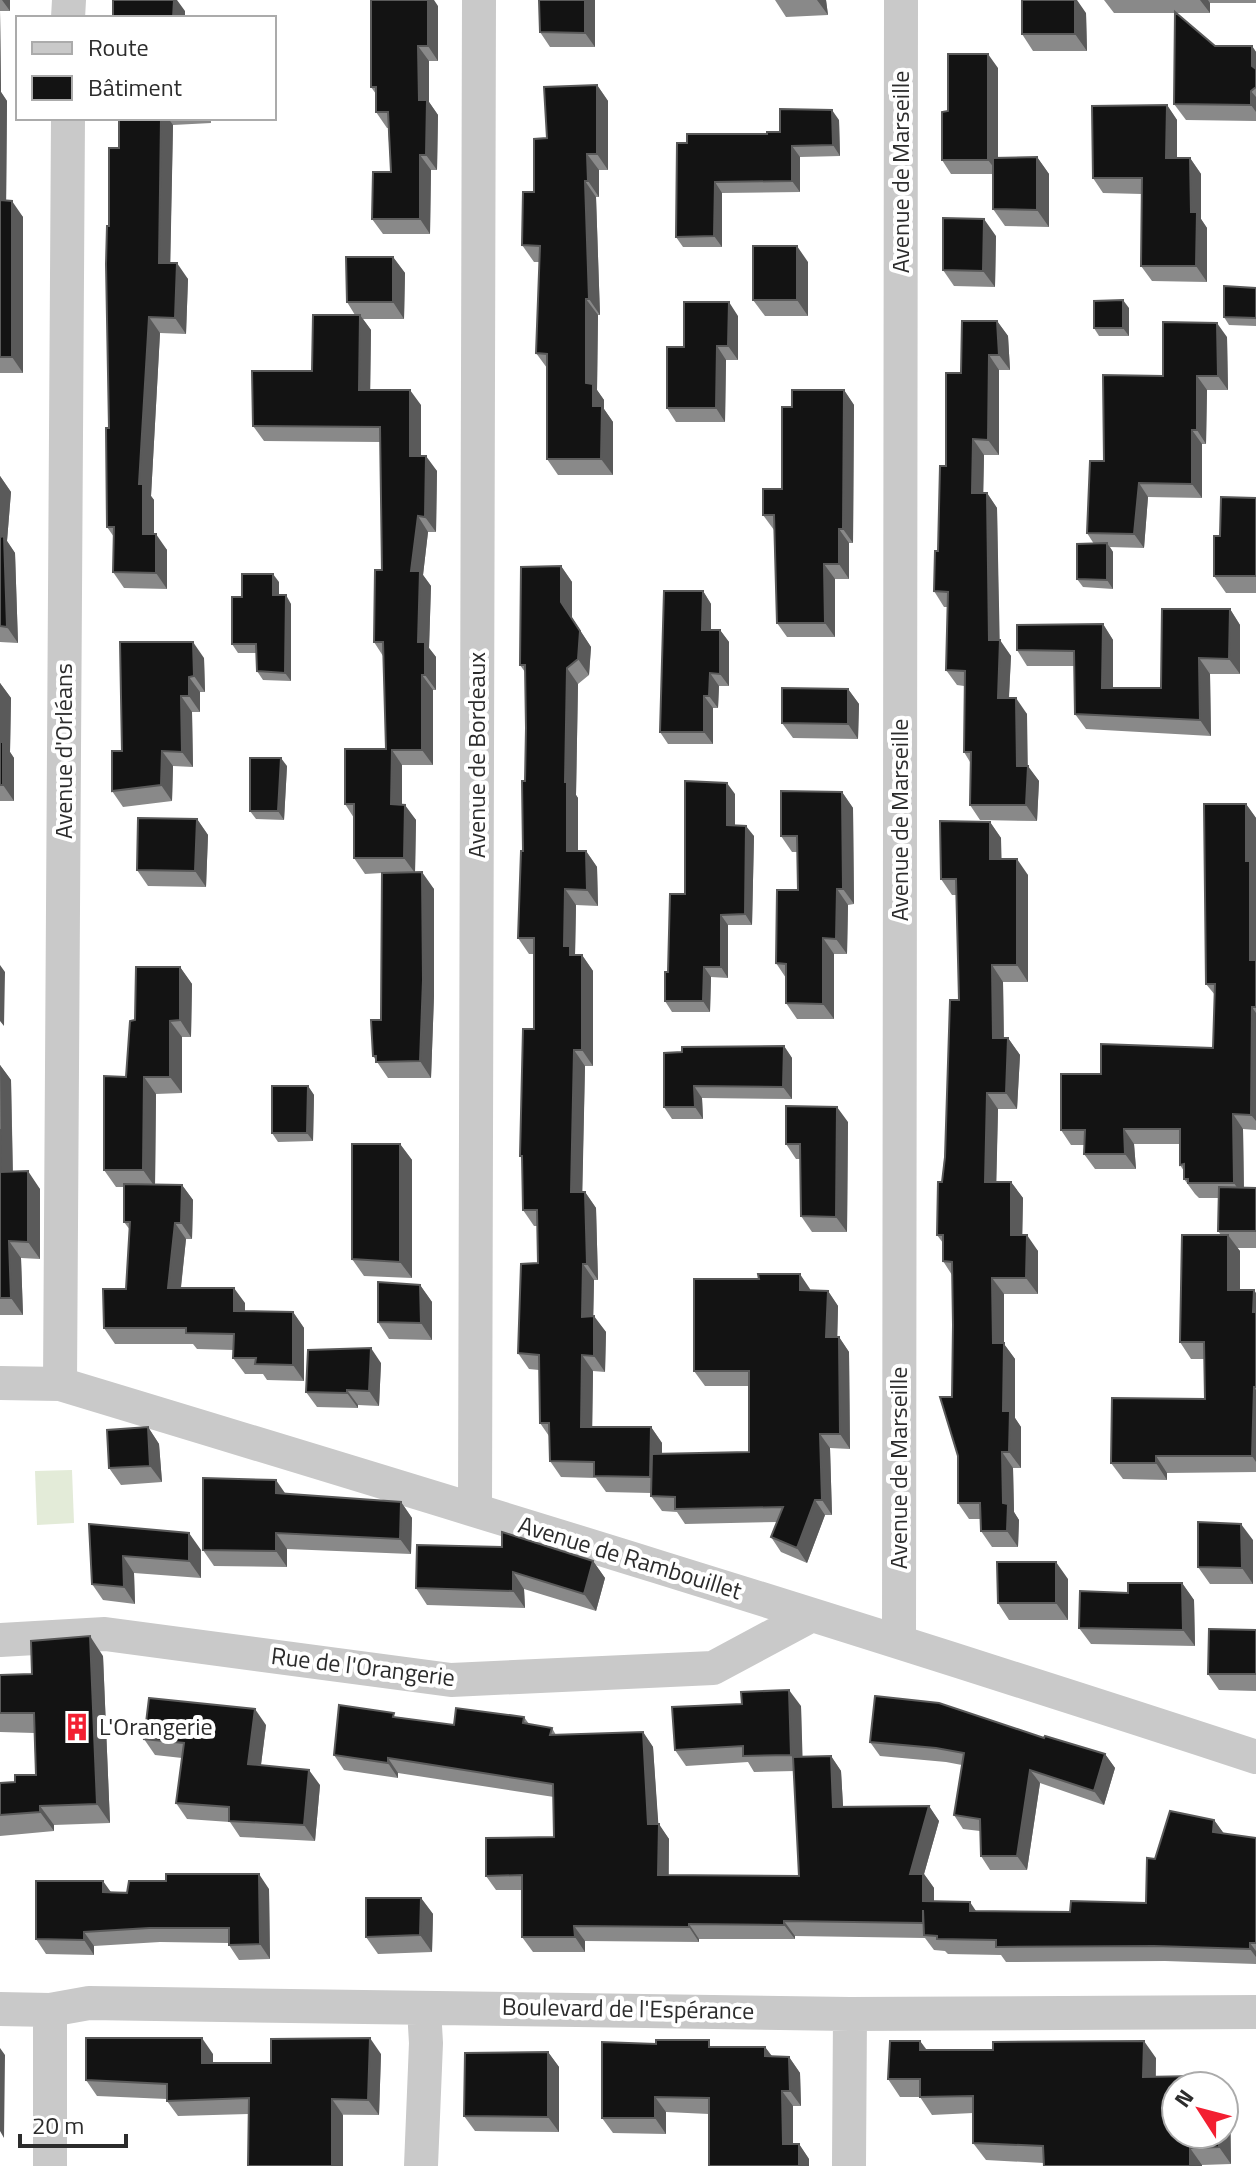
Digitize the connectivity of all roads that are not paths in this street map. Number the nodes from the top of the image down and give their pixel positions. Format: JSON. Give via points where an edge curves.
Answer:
{"nodes":[{"id":1,"x":479,"y":0,"type":"edge"},
{"id":2,"x":901,"y":0,"type":"edge"},
{"id":3,"x":68,"y":120,"type":"edge"},
{"id":4,"x":0,"y":1383,"type":"edge"},
{"id":5,"x":60,"y":1384,"type":"junction"},
{"id":6,"x":475,"y":1510,"type":"junction"},
{"id":7,"x":810,"y":1616,"type":"junction"},
{"id":8,"x":0,"y":1640,"type":"edge"},
{"id":9,"x":899,"y":1640,"type":"junction"},
{"id":10,"x":1256,"y":1757,"type":"edge"},
{"id":11,"x":0,"y":2009,"type":"edge"},
{"id":12,"x":424,"y":2009,"type":"junction"},
{"id":13,"x":50,"y":2010,"type":"junction"},
{"id":14,"x":1256,"y":2012,"type":"edge"},
{"id":15,"x":850,"y":2014,"type":"junction"},
{"id":16,"x":50,"y":2166,"type":"edge"},
{"id":17,"x":421,"y":2166,"type":"edge"},
{"id":18,"x":849,"y":2166,"type":"edge"}],
"edges":[{"from":1,"to":6,"type":"street","name":"Avenue de Bordeaux"},
{"from":2,"to":9,"type":"street","name":"Avenue de Marseille"},
{"from":3,"to":5,"type":"street","name":"Avenue d'Orléans"},
{"from":4,"to":5,"type":"street","name":"Avenue de Rambouillet"},
{"from":5,"to":6,"type":"street","name":"Avenue de Rambouillet"},
{"from":6,"to":7,"type":"street","name":"Avenue de Rambouillet"},
{"from":7,"to":8,"type":"street","name":"Rue de l'Orangerie","via":[[713,1668],[451,1680],[105,1634]]},
{"from":7,"to":9,"type":"street","name":"Avenue de Rambouillet"},
{"from":9,"to":10,"type":"street","name":"Avenue de Rambouillet"},
{"from":11,"to":13,"type":"street","name":"Boulevard de l'Espérance"},
{"from":12,"to":13,"type":"street","name":"Boulevard de l'Espérance","via":[[89,2003]]},
{"from":12,"to":15,"type":"street","name":"Boulevard de l'Espérance"},
{"from":12,"to":17,"type":"street"},
{"from":13,"to":16,"type":"street"},
{"from":14,"to":15,"type":"street","name":"Boulevard de l'Espérance"},
{"from":15,"to":18,"type":"street"}]}
